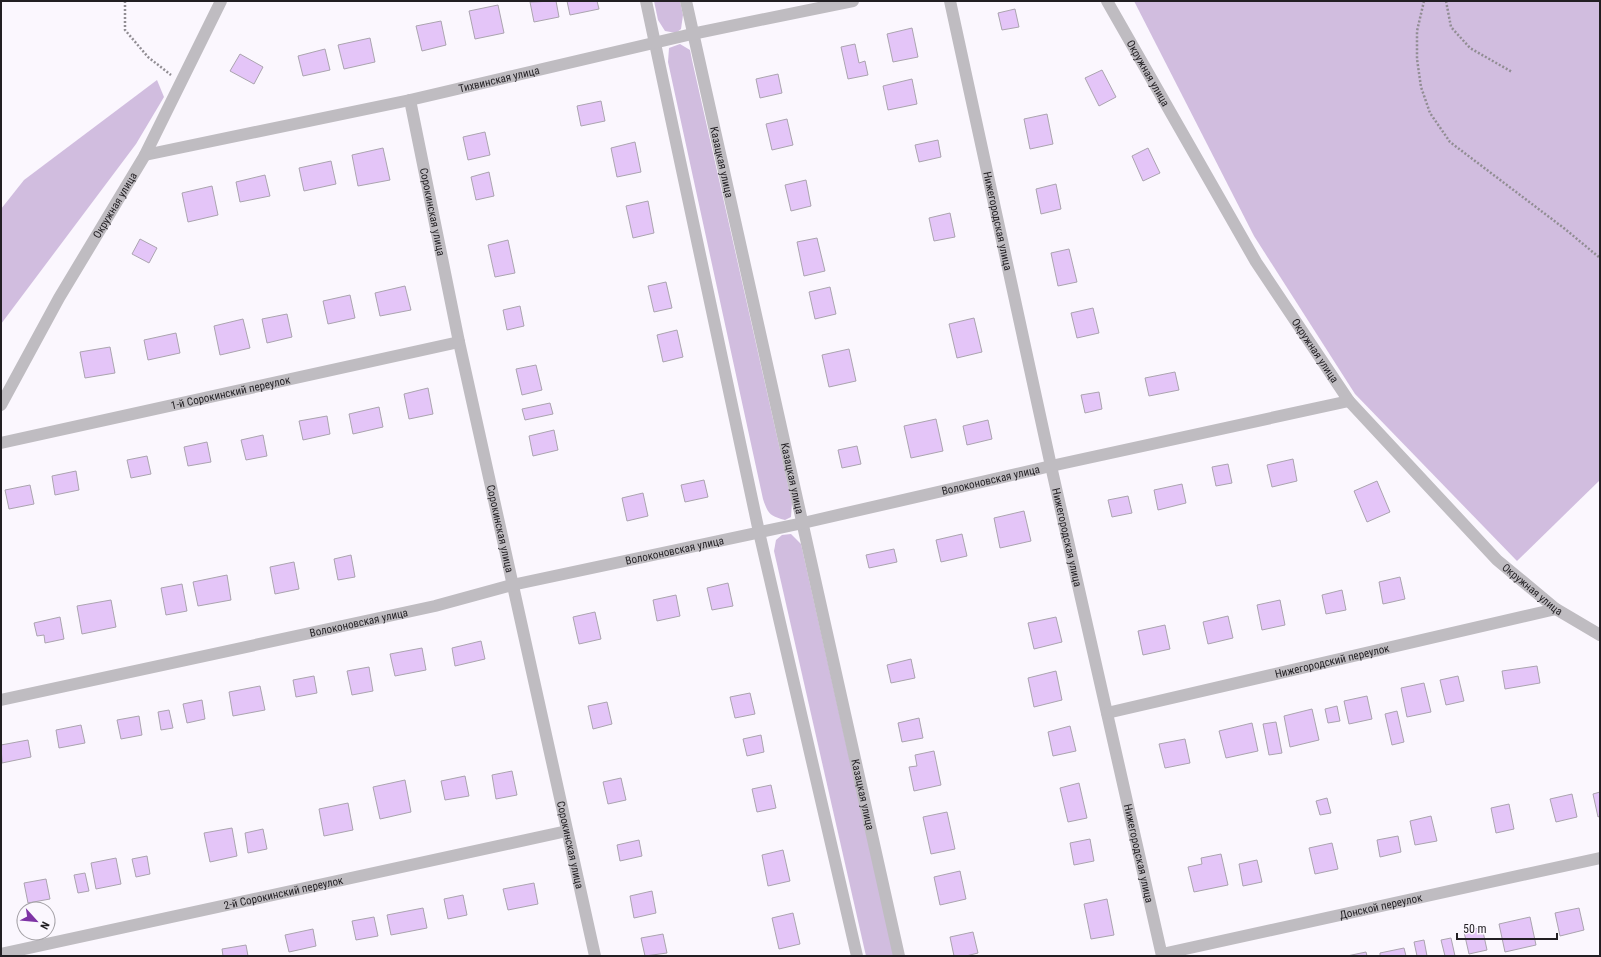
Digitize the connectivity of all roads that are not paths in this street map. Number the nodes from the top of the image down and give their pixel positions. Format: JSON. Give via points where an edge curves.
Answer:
{"nodes":[{"id":1,"x":221,"y":1,"type":"edge"},
{"id":2,"x":646,"y":1,"type":"edge"},
{"id":3,"x":686,"y":1,"type":"edge"},
{"id":4,"x":853,"y":1,"type":"edge"},
{"id":5,"x":950,"y":1,"type":"edge"},
{"id":6,"x":1107,"y":1,"type":"edge"},
{"id":7,"x":692,"y":34,"type":"junction"},
{"id":8,"x":655,"y":42,"type":"junction"},
{"id":9,"x":410,"y":100,"type":"junction"},
{"id":10,"x":145,"y":155,"type":"junction"},
{"id":11,"x":459,"y":342,"type":"junction"},
{"id":12,"x":1349,"y":401,"type":"junction"},
{"id":13,"x":1,"y":405,"type":"edge"},
{"id":14,"x":1,"y":443,"type":"edge"},
{"id":15,"x":1051,"y":466,"type":"junction"},
{"id":16,"x":803,"y":524,"type":"junction"},
{"id":17,"x":759,"y":532,"type":"junction"},
{"id":18,"x":512,"y":585,"type":"junction"},
{"id":19,"x":1556,"y":609,"type":"junction"},
{"id":20,"x":1600,"y":635,"type":"edge"},
{"id":21,"x":1,"y":700,"type":"edge"},
{"id":22,"x":1107,"y":712,"type":"junction"},
{"id":23,"x":567,"y":831,"type":"junction"},
{"id":24,"x":1600,"y":858,"type":"edge"},
{"id":25,"x":1,"y":954,"type":"edge"},
{"id":26,"x":1162,"y":955,"type":"edge"},
{"id":27,"x":595,"y":956,"type":"edge"},
{"id":28,"x":856,"y":956,"type":"edge"},
{"id":29,"x":899,"y":956,"type":"edge"}],
"edges":[{"from":1,"to":10,"type":"street","name":"Окружная улица"},
{"from":2,"to":8,"type":"street"},
{"from":3,"to":7,"type":"street","name":"Казацкая улица"},
{"from":4,"to":7,"type":"street","name":"Тихвинская улица"},
{"from":5,"to":15,"type":"street","name":"Нижегородская улица"},
{"from":6,"to":12,"type":"street","name":"Окружная улица","via":[[1256,262]]},
{"from":7,"to":8,"type":"street","name":"Тихвинская улица"},
{"from":7,"to":16,"type":"street","name":"Казацкая улица"},
{"from":8,"to":9,"type":"street","name":"Тихвинская улица"},
{"from":8,"to":17,"type":"street"},
{"from":9,"to":10,"type":"street","name":"Тихвинская улица"},
{"from":9,"to":11,"type":"street","name":"Сорокинская улица"},
{"from":10,"to":13,"type":"street","name":"Окружная улица","via":[[59,298]]},
{"from":11,"to":14,"type":"street","name":"1-й Сорокинский переулок"},
{"from":11,"to":18,"type":"street","name":"Сорокинская улица"},
{"from":12,"to":15,"type":"street","name":"Волоконовская улица"},
{"from":12,"to":19,"type":"street","name":"Окружная улица","via":[[1497,560]]},
{"from":15,"to":16,"type":"street","name":"Волоконовская улица"},
{"from":15,"to":22,"type":"street","name":"Нижегородская улица"},
{"from":16,"to":17,"type":"street","name":"Волоконовская улица"},
{"from":16,"to":29,"type":"street","name":"Казацкая улица"},
{"from":17,"to":18,"type":"street","name":"Волоконовская улица"},
{"from":17,"to":28,"type":"street"},
{"from":18,"to":21,"type":"street","name":"Волоконовская улица","via":[[435,606]]},
{"from":18,"to":23,"type":"street","name":"Сорокинская улица"},
{"from":19,"to":20,"type":"street","name":"Окружная улица"},
{"from":19,"to":22,"type":"street","name":"Нижегородский переулок"},
{"from":22,"to":26,"type":"street","name":"Нижегородская улица"},
{"from":23,"to":25,"type":"street","name":"2-й Сорокинский переулок"},
{"from":23,"to":27,"type":"street","name":"Сорокинская улица"},
{"from":24,"to":26,"type":"street","name":"Донской переулок"}]}
